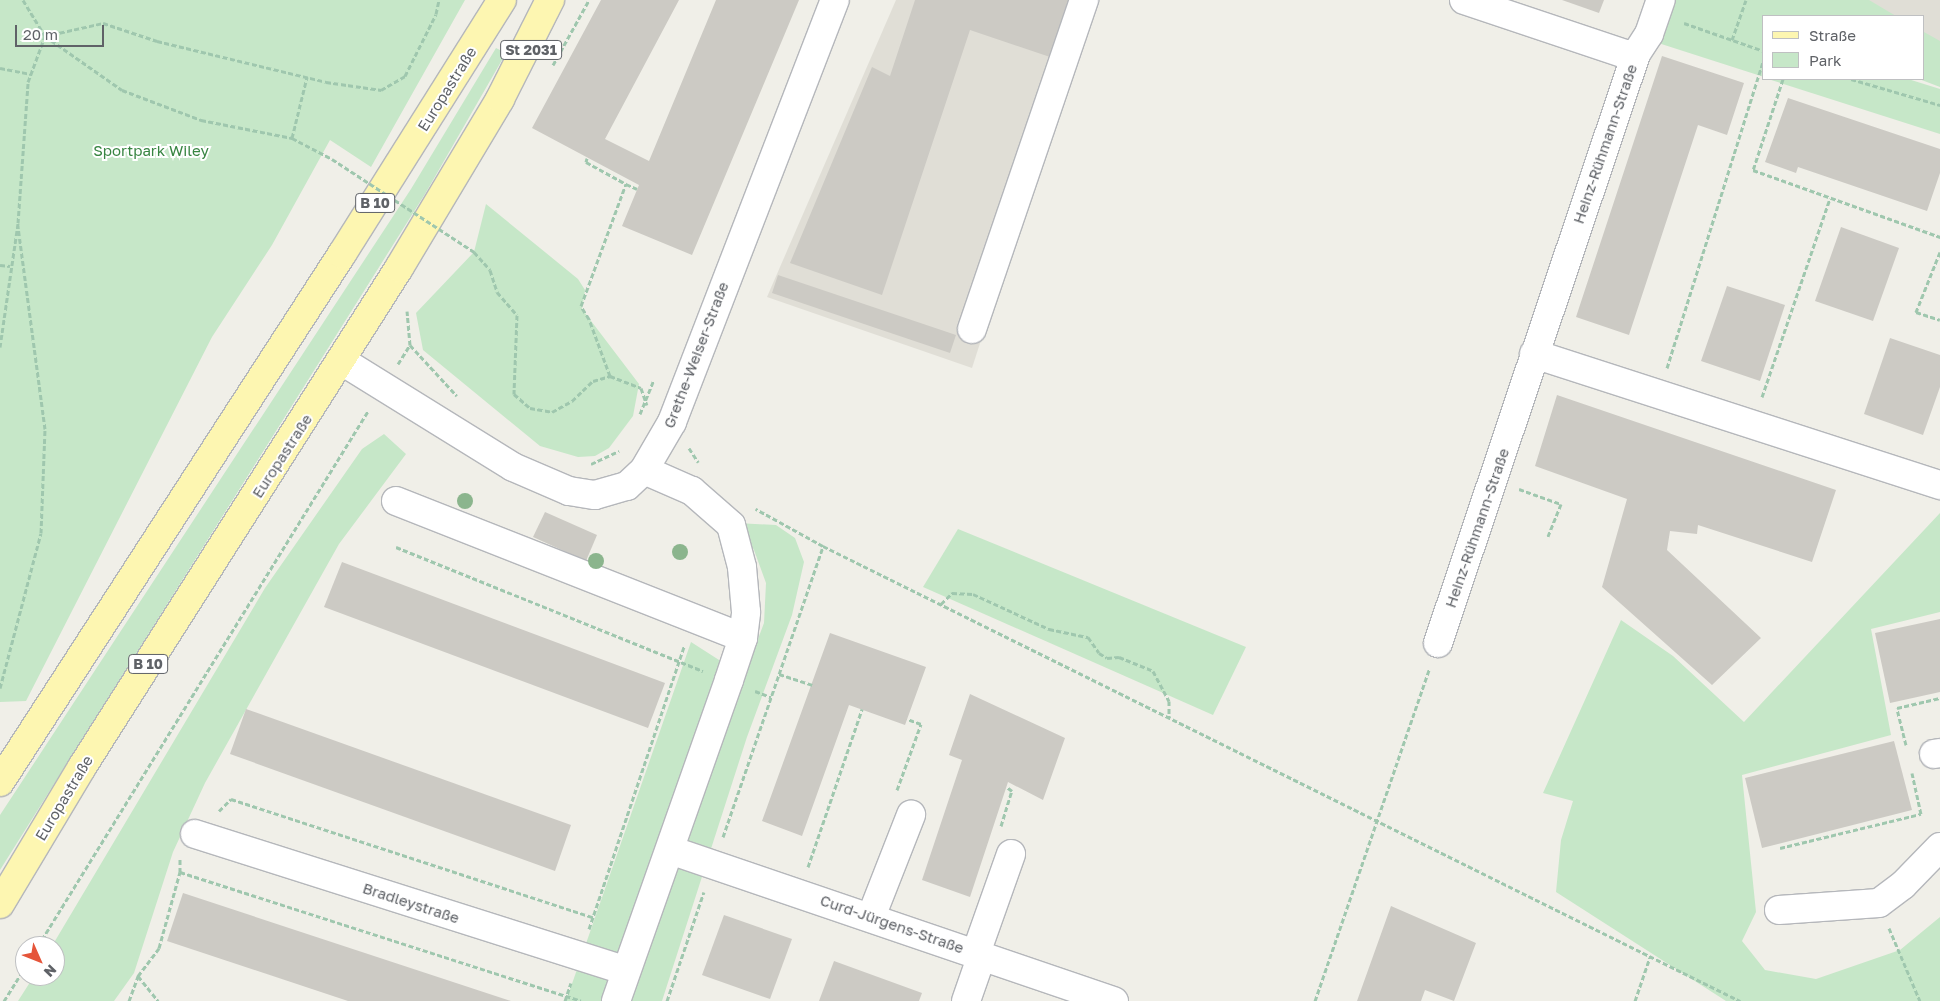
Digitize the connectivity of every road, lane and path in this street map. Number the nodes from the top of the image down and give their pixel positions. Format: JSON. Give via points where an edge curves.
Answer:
{"nodes":[{"id":1,"x":23,"y":0,"type":"edge"},
{"id":2,"x":439,"y":0,"type":"edge"},
{"id":3,"x":492,"y":0,"type":"edge"},
{"id":4,"x":502,"y":0,"type":"edge"},
{"id":5,"x":550,"y":0,"type":"edge"},
{"id":6,"x":562,"y":0,"type":"edge"},
{"id":7,"x":589,"y":0,"type":"edge"},
{"id":8,"x":835,"y":0,"type":"edge"},
{"id":9,"x":1084,"y":0,"type":"edge"},
{"id":10,"x":1464,"y":0,"type":"edge"},
{"id":11,"x":1746,"y":0,"type":"edge"},
{"id":12,"x":1650,"y":25,"type":"edge"},
{"id":13,"x":45,"y":36,"type":"junction"},
{"id":14,"x":1732,"y":40,"type":"junction"},
{"id":15,"x":1762,"y":50,"type":"edge"},
{"id":16,"x":1762,"y":64,"type":"edge"},
{"id":17,"x":0,"y":68,"type":"edge"},
{"id":18,"x":551,"y":68,"type":"dead end"},
{"id":19,"x":31,"y":74,"type":"junction"},
{"id":20,"x":457,"y":75,"type":"junction"},
{"id":21,"x":307,"y":77,"type":"junction"},
{"id":22,"x":1783,"y":80,"type":"edge"},
{"id":23,"x":1854,"y":80,"type":"edge"},
{"id":24,"x":500,"y":99,"type":"junction"},
{"id":25,"x":1940,"y":105,"type":"edge"},
{"id":26,"x":292,"y":138,"type":"junction"},
{"id":27,"x":588,"y":158,"type":"dead end"},
{"id":28,"x":626,"y":184,"type":"junction"},
{"id":29,"x":637,"y":189,"type":"dead end"},
{"id":30,"x":1830,"y":198,"type":"junction"},
{"id":31,"x":18,"y":223,"type":"junction"},
{"id":32,"x":457,"y":228,"type":"dead end"},
{"id":33,"x":1940,"y":237,"type":"edge"},
{"id":34,"x":447,"y":244,"type":"dead end"},
{"id":35,"x":1940,"y":252,"type":"edge"},
{"id":36,"x":0,"y":265,"type":"edge"},
{"id":37,"x":10,"y":266,"type":"junction"},
{"id":38,"x":412,"y":303,"type":"dead end"},
{"id":39,"x":1940,"y":320,"type":"edge"},
{"id":40,"x":972,"y":329,"type":"dead end"},
{"id":41,"x":410,"y":345,"type":"junction"},
{"id":42,"x":0,"y":347,"type":"edge"},
{"id":43,"x":1534,"y":354,"type":"junction"},
{"id":44,"x":342,"y":361,"type":"junction"},
{"id":45,"x":1658,"y":365,"type":"dead end"},
{"id":46,"x":610,"y":376,"type":"junction"},
{"id":47,"x":384,"y":387,"type":"junction"},
{"id":48,"x":1762,"y":397,"type":"dead end"},
{"id":49,"x":460,"y":399,"type":"dead end"},
{"id":50,"x":645,"y":403,"type":"junction"},
{"id":51,"x":639,"y":419,"type":"dead end"},
{"id":52,"x":672,"y":422,"type":"junction"},
{"id":53,"x":624,"y":447,"type":"dead end"},
{"id":54,"x":581,"y":462,"type":"dead end"},
{"id":55,"x":644,"y":470,"type":"junction"},
{"id":56,"x":1494,"y":480,"type":"junction"},
{"id":57,"x":1940,"y":485,"type":"edge"},
{"id":58,"x":396,"y":500,"type":"dead end"},
{"id":59,"x":1548,"y":537,"type":"dead end"},
{"id":60,"x":823,"y":546,"type":"dead end"},
{"id":61,"x":396,"y":547,"type":"dead end"},
{"id":62,"x":941,"y":604,"type":"junction"},
{"id":63,"x":695,"y":619,"type":"junction"},
{"id":64,"x":743,"y":638,"type":"junction"},
{"id":65,"x":1438,"y":643,"type":"joint"},
{"id":66,"x":678,"y":661,"type":"junction"},
{"id":67,"x":779,"y":674,"type":"dead end"},
{"id":68,"x":729,"y":680,"type":"junction"},
{"id":69,"x":812,"y":686,"type":"dead end"},
{"id":70,"x":0,"y":688,"type":"edge"},
{"id":71,"x":771,"y":696,"type":"dead end"},
{"id":72,"x":1940,"y":698,"type":"edge"},
{"id":73,"x":862,"y":710,"type":"dead end"},
{"id":74,"x":1169,"y":718,"type":"junction"},
{"id":75,"x":1906,"y":746,"type":"dead end"},
{"id":76,"x":1928,"y":757,"type":"edge"},
{"id":77,"x":0,"y":782,"type":"edge"},
{"id":78,"x":910,"y":816,"type":"dead end"},
{"id":79,"x":1378,"y":822,"type":"junction"},
{"id":80,"x":195,"y":834,"type":"junction"},
{"id":81,"x":1940,"y":847,"type":"edge"},
{"id":82,"x":1780,"y":848,"type":"dead end"},
{"id":83,"x":670,"y":850,"type":"junction"},
{"id":84,"x":1011,"y":854,"type":"dead end"},
{"id":85,"x":180,"y":872,"type":"junction"},
{"id":86,"x":799,"y":893,"type":"junction"},
{"id":87,"x":0,"y":904,"type":"edge"},
{"id":88,"x":1879,"y":904,"type":"junction"},
{"id":89,"x":1779,"y":910,"type":"dead end"},
{"id":90,"x":593,"y":917,"type":"junction"},
{"id":91,"x":871,"y":917,"type":"junction"},
{"id":92,"x":44,"y":936,"type":"edge"},
{"id":93,"x":979,"y":954,"type":"junction"},
{"id":94,"x":579,"y":956,"type":"junction"},
{"id":95,"x":1650,"y":957,"type":"junction"},
{"id":96,"x":626,"y":971,"type":"junction"},
{"id":97,"x":138,"y":976,"type":"junction"},
{"id":98,"x":15,"y":983,"type":"edge"},
{"id":99,"x":567,"y":996,"type":"junction"},
{"id":100,"x":4,"y":1001,"type":"edge"},
{"id":101,"x":130,"y":1001,"type":"edge"},
{"id":102,"x":158,"y":1001,"type":"edge"},
{"id":103,"x":565,"y":1001,"type":"edge"},
{"id":104,"x":581,"y":1001,"type":"edge"},
{"id":105,"x":616,"y":1001,"type":"edge"},
{"id":106,"x":966,"y":1001,"type":"edge"},
{"id":107,"x":1114,"y":1001,"type":"edge"},
{"id":108,"x":1314,"y":1001,"type":"edge"},
{"id":109,"x":1635,"y":1001,"type":"edge"},
{"id":110,"x":1740,"y":1001,"type":"edge"},
{"id":111,"x":1920,"y":1001,"type":"edge"}],
"edges":[{"from":1,"to":13,"type":"path"},
{"from":2,"to":21,"type":"path","via":[[436,14],[405,76],[380,90]]},
{"from":3,"to":20,"type":"main road"},
{"from":4,"to":20,"type":"main road","name":"Europastraße","number":"B 10"},
{"from":5,"to":24,"type":"main road","name":"Europastraße","number":"B 10"},
{"from":6,"to":24,"type":"main road","number":"St 2031"},
{"from":7,"to":18,"type":"path"},
{"from":8,"to":52,"type":"street","name":"Grethe-Weiser-Straße"},
{"from":9,"to":40,"type":"street"},
{"from":10,"to":12,"type":"street","via":[[1624,54]]},
{"from":11,"to":14,"type":"path"},
{"from":12,"to":14,"type":"path"},
{"from":12,"to":43,"type":"street","name":"Heinz-Rühmann-Straße"},
{"from":13,"to":19,"type":"path"},
{"from":13,"to":21,"type":"path","via":[[103,23],[157,41]]},
{"from":13,"to":26,"type":"path","via":[[122,90],[201,120]]},
{"from":14,"to":15,"type":"path"},
{"from":16,"to":45,"type":"path","via":[[1667,368]]},
{"from":17,"to":19,"type":"path"},
{"from":19,"to":31,"type":"path","via":[[19,182]]},
{"from":20,"to":77,"type":"main road","name":"Europastraße","number":"B 10"},
{"from":21,"to":26,"type":"path"},
{"from":22,"to":30,"type":"path","via":[[1753,170]]},
{"from":23,"to":25,"type":"path"},
{"from":24,"to":44,"type":"main road","name":"Europastraße","number":"B 10"},
{"from":26,"to":46,"type":"path","bridge":true,"via":[[332,159],[474,252],[490,270],[497,292],[517,315],[514,394],[530,408],[552,412],[593,381]]},
{"from":27,"to":28,"type":"path","via":[[586,162]]},
{"from":28,"to":29,"type":"path"},
{"from":28,"to":46,"type":"path","via":[[581,306]]},
{"from":30,"to":33,"type":"path"},
{"from":30,"to":48,"type":"path"},
{"from":31,"to":37,"type":"path"},
{"from":31,"to":70,"type":"path","via":[[45,429],[41,533]]},
{"from":32,"to":34,"type":"path"},
{"from":35,"to":39,"type":"path","via":[[1916,312]]},
{"from":36,"to":37,"type":"path"},
{"from":37,"to":42,"type":"path"},
{"from":38,"to":41,"type":"path","via":[[407,311]]},
{"from":41,"to":47,"type":"path"},
{"from":41,"to":49,"type":"path"},
{"from":43,"to":56,"type":"street","name":"Heinz-Rühmann-Straße"},
{"from":43,"to":57,"type":"street"},
{"from":44,"to":47,"type":"street","name":"Grethe-Weiser-Straße"},
{"from":44,"to":87,"type":"main road","name":"Europastraße","number":"B 10","via":[[82,767]]},
{"from":46,"to":50,"type":"path","via":[[641,388]]},
{"from":47,"to":55,"type":"street","name":"Grethe-Weiser-Straße","via":[[513,467],[569,491],[594,495],[612,492],[627,486]]},
{"from":47,"to":92,"type":"path"},
{"from":50,"to":51,"type":"path"},
{"from":50,"to":52,"type":"path"},
{"from":52,"to":55,"type":"street","name":"Grethe-Weiser-Straße"},
{"from":53,"to":54,"type":"path","via":[[590,464]]},
{"from":55,"to":64,"type":"street","via":[[692,491],[731,525],[746,590]]},
{"from":56,"to":59,"type":"path","via":[[1561,504]]},
{"from":56,"to":65,"type":"street","name":"Heinz-Rühmann-Straße"},
{"from":58,"to":63,"type":"street"},
{"from":60,"to":62,"type":"path"},
{"from":61,"to":66,"type":"path"},
{"from":62,"to":74,"type":"path"},
{"from":62,"to":74,"type":"path","via":[[952,593],[973,594],[1049,629],[1088,637],[1108,658],[1119,657],[1153,672],[1169,701]]},
{"from":63,"to":64,"type":"street"},
{"from":63,"to":66,"type":"path"},
{"from":64,"to":68,"type":"street"},
{"from":65,"to":79,"type":"path"},
{"from":66,"to":68,"type":"path"},
{"from":66,"to":90,"type":"path"},
{"from":67,"to":69,"type":"path"},
{"from":68,"to":71,"type":"path"},
{"from":68,"to":83,"type":"street"},
{"from":72,"to":75,"type":"path","via":[[1897,708]]},
{"from":73,"to":86,"type":"path"},
{"from":74,"to":79,"type":"path"},
{"from":76,"to":82,"type":"path","via":[[1921,814]]},
{"from":78,"to":91,"type":"street"},
{"from":79,"to":95,"type":"path"},
{"from":79,"to":108,"type":"path"},
{"from":80,"to":85,"type":"path","via":[[180,858]]},
{"from":80,"to":90,"type":"path","via":[[232,799]]},
{"from":80,"to":94,"type":"street","name":"Bradleystraße"},
{"from":81,"to":88,"type":"street","via":[[1904,885]]},
{"from":83,"to":86,"type":"street","name":"Curd-Jürgens-Straße"},
{"from":83,"to":96,"type":"street"},
{"from":84,"to":93,"type":"street"},
{"from":85,"to":97,"type":"path","via":[[159,948]]},
{"from":85,"to":99,"type":"path"},
{"from":86,"to":91,"type":"street","name":"Curd-Jürgens-Straße"},
{"from":88,"to":89,"type":"street"},
{"from":88,"to":111,"type":"path"},
{"from":90,"to":94,"type":"path"},
{"from":91,"to":93,"type":"street","name":"Curd-Jürgens-Straße"},
{"from":93,"to":106,"type":"street"},
{"from":93,"to":107,"type":"street","name":"Curd-Jürgens-Straße"},
{"from":94,"to":96,"type":"street","name":"Bradleystraße"},
{"from":94,"to":99,"type":"path"},
{"from":95,"to":109,"type":"path"},
{"from":95,"to":110,"type":"path"},
{"from":96,"to":105,"type":"street"},
{"from":97,"to":101,"type":"path"},
{"from":97,"to":102,"type":"path"},
{"from":98,"to":100,"type":"path"},
{"from":99,"to":103,"type":"path"},
{"from":99,"to":104,"type":"path"}]}
